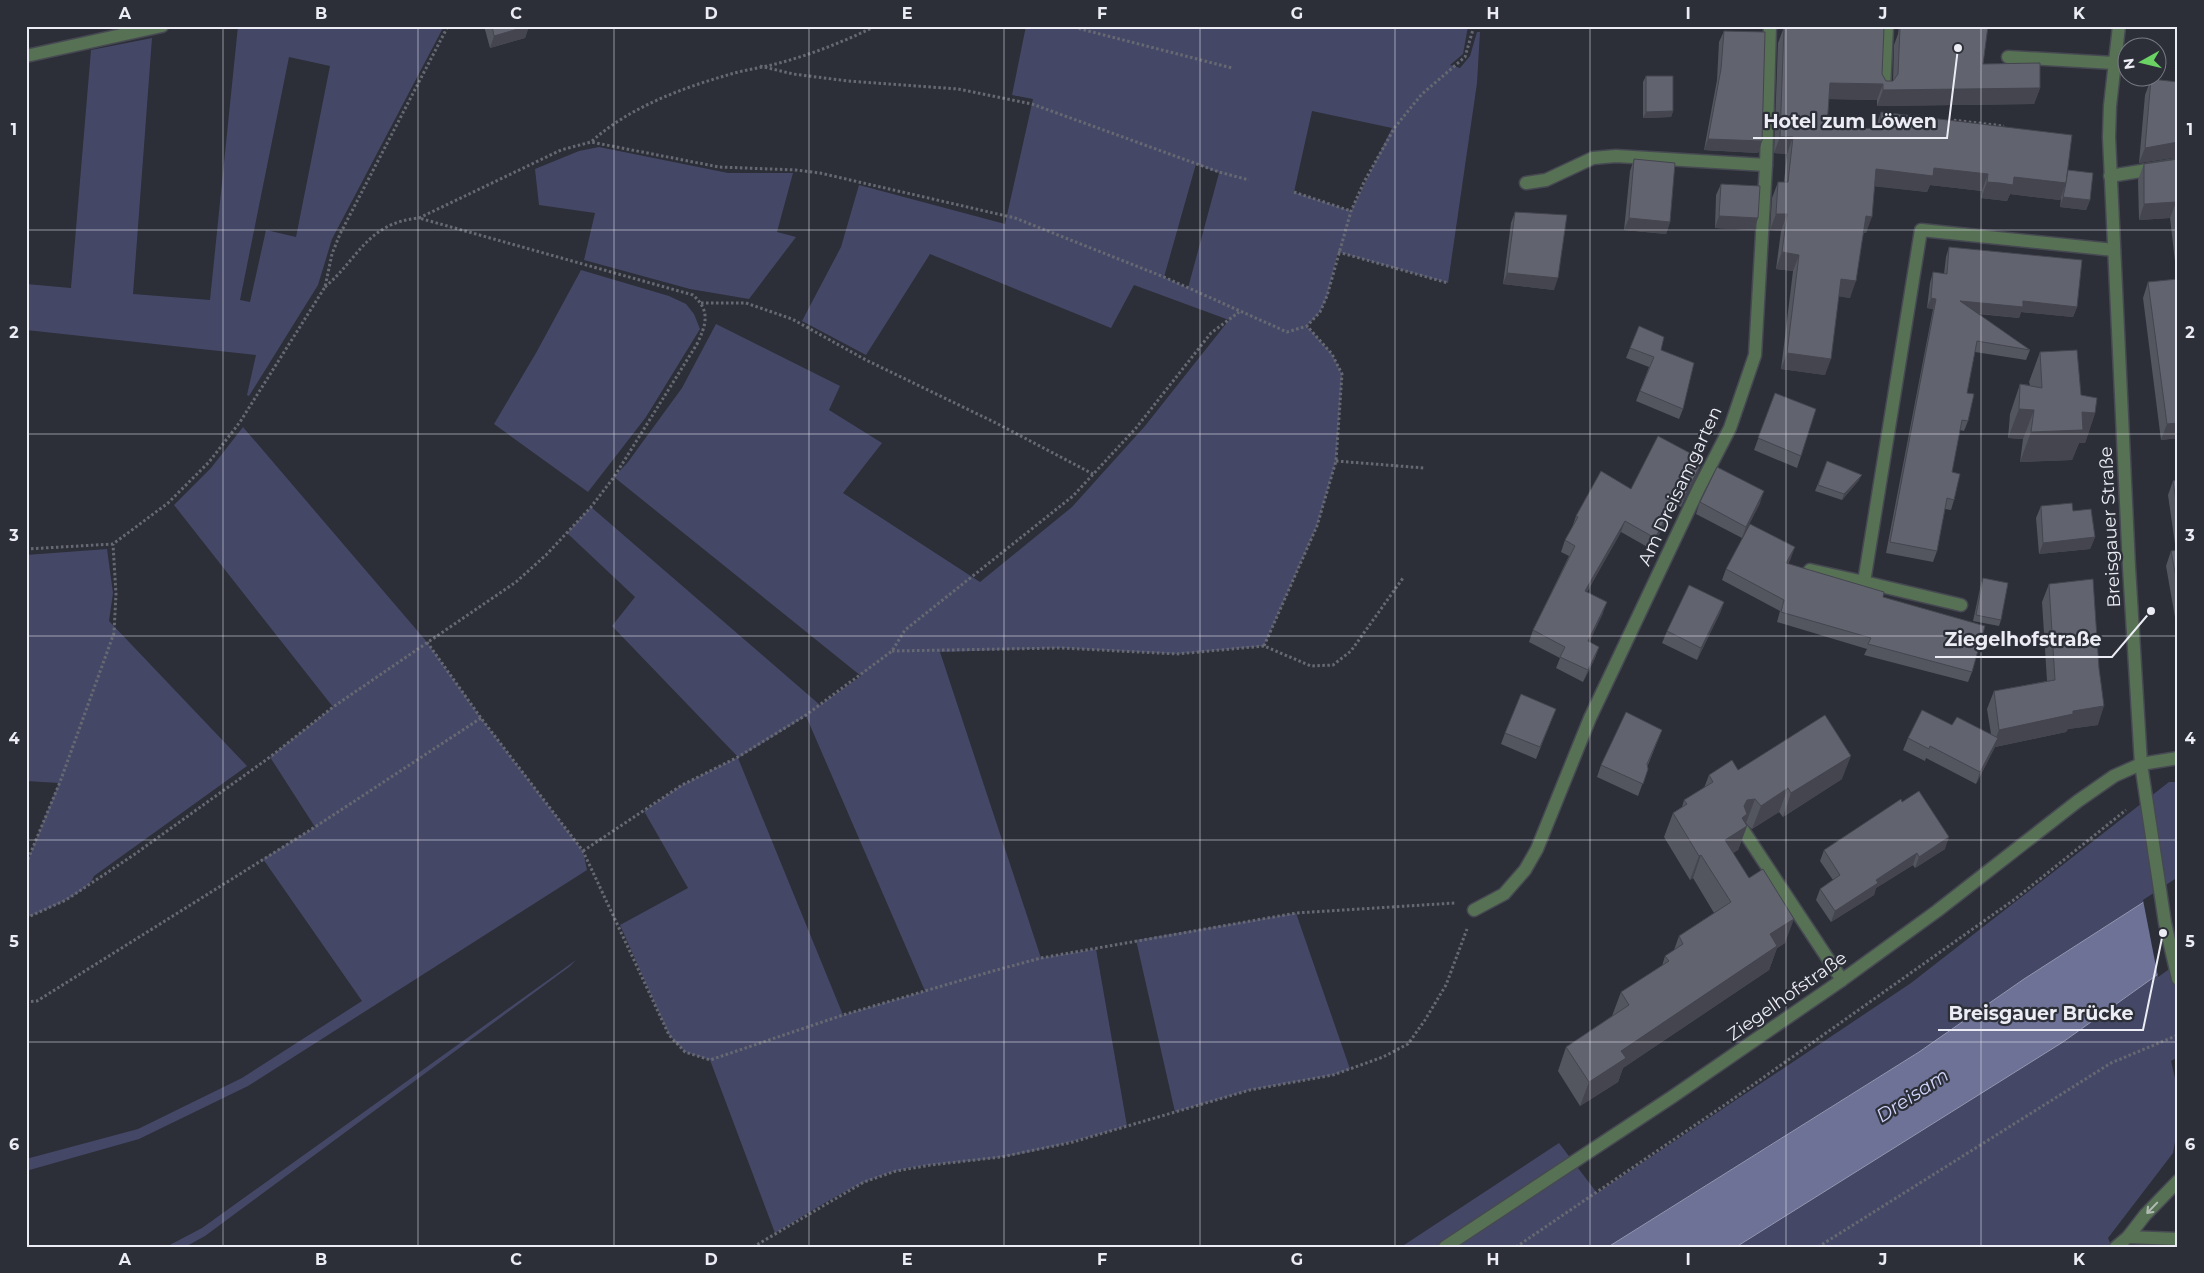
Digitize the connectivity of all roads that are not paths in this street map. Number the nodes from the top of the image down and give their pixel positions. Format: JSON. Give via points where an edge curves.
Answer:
{"nodes":[{"id":1,"x":162,"y":26,"type":"edge"},
{"id":2,"x":1770,"y":26,"type":"edge"},
{"id":3,"x":1887,"y":26,"type":"edge"},
{"id":4,"x":2119,"y":26,"type":"edge"},
{"id":5,"x":26,"y":56,"type":"edge"},
{"id":6,"x":2008,"y":57,"type":"dead end"},
{"id":7,"x":2114,"y":63,"type":"junction"},
{"id":8,"x":1884,"y":90,"type":"edge"},
{"id":9,"x":1766,"y":165,"type":"junction"},
{"id":10,"x":2178,"y":165,"type":"edge"},
{"id":11,"x":2110,"y":176,"type":"junction"},
{"id":12,"x":1526,"y":183,"type":"dead end"},
{"id":13,"x":2114,"y":250,"type":"junction"},
{"id":14,"x":1810,"y":570,"type":"edge"},
{"id":15,"x":1864,"y":582,"type":"junction"},
{"id":16,"x":1962,"y":605,"type":"dead end"},
{"id":17,"x":2178,"y":758,"type":"edge"},
{"id":18,"x":2141,"y":764,"type":"junction"},
{"id":19,"x":1743,"y":830,"type":"edge"},
{"id":20,"x":1474,"y":910,"type":"road end"},
{"id":21,"x":2178,"y":979,"type":"edge"},
{"id":22,"x":1842,"y":980,"type":"junction"},
{"id":23,"x":2178,"y":1181,"type":"edge"},
{"id":24,"x":2175,"y":1236,"type":"edge"},
{"id":25,"x":2128,"y":1237,"type":"junction"},
{"id":26,"x":1445,"y":1247,"type":"edge"},
{"id":27,"x":2116,"y":1247,"type":"edge"}],
"edges":[{"from":1,"to":5,"type":"street"},
{"from":2,"to":9,"type":"street","name":"Am Dreisamgarten"},
{"from":3,"to":8,"type":"street"},
{"from":4,"to":7,"type":"street","name":"Breisgauer Straße"},
{"from":6,"to":7,"type":"street"},
{"from":7,"to":11,"type":"street","name":"Breisgauer Straße"},
{"from":9,"to":12,"type":"street","via":[[1616,156],[1593,158],[1546,180]]},
{"from":9,"to":20,"type":"street","name":"Am Dreisamgarten","via":[[1755,355],[1730,428],[1590,718],[1537,849],[1525,870],[1504,894]]},
{"from":10,"to":11,"type":"street"},
{"from":11,"to":13,"type":"street","name":"Breisgauer Straße"},
{"from":13,"to":15,"type":"street","via":[[1921,230]]},
{"from":13,"to":18,"type":"street","name":"Breisgauer Straße"},
{"from":14,"to":15,"type":"street"},
{"from":15,"to":16,"type":"street"},
{"from":17,"to":18,"type":"street","name":"Ziegelhofstraße"},
{"from":18,"to":21,"type":"street","name":"Breisgauer Straße","via":[[2165,924]]},
{"from":18,"to":22,"type":"street","name":"Ziegelhofstraße","via":[[2114,776],[2078,801]]},
{"from":19,"to":22,"type":"street"},
{"from":22,"to":26,"type":"street","name":"Ziegelhofstraße"},
{"from":23,"to":25,"type":"street","one_way":true},
{"from":24,"to":25,"type":"street"},
{"from":25,"to":27,"type":"street"}]}
